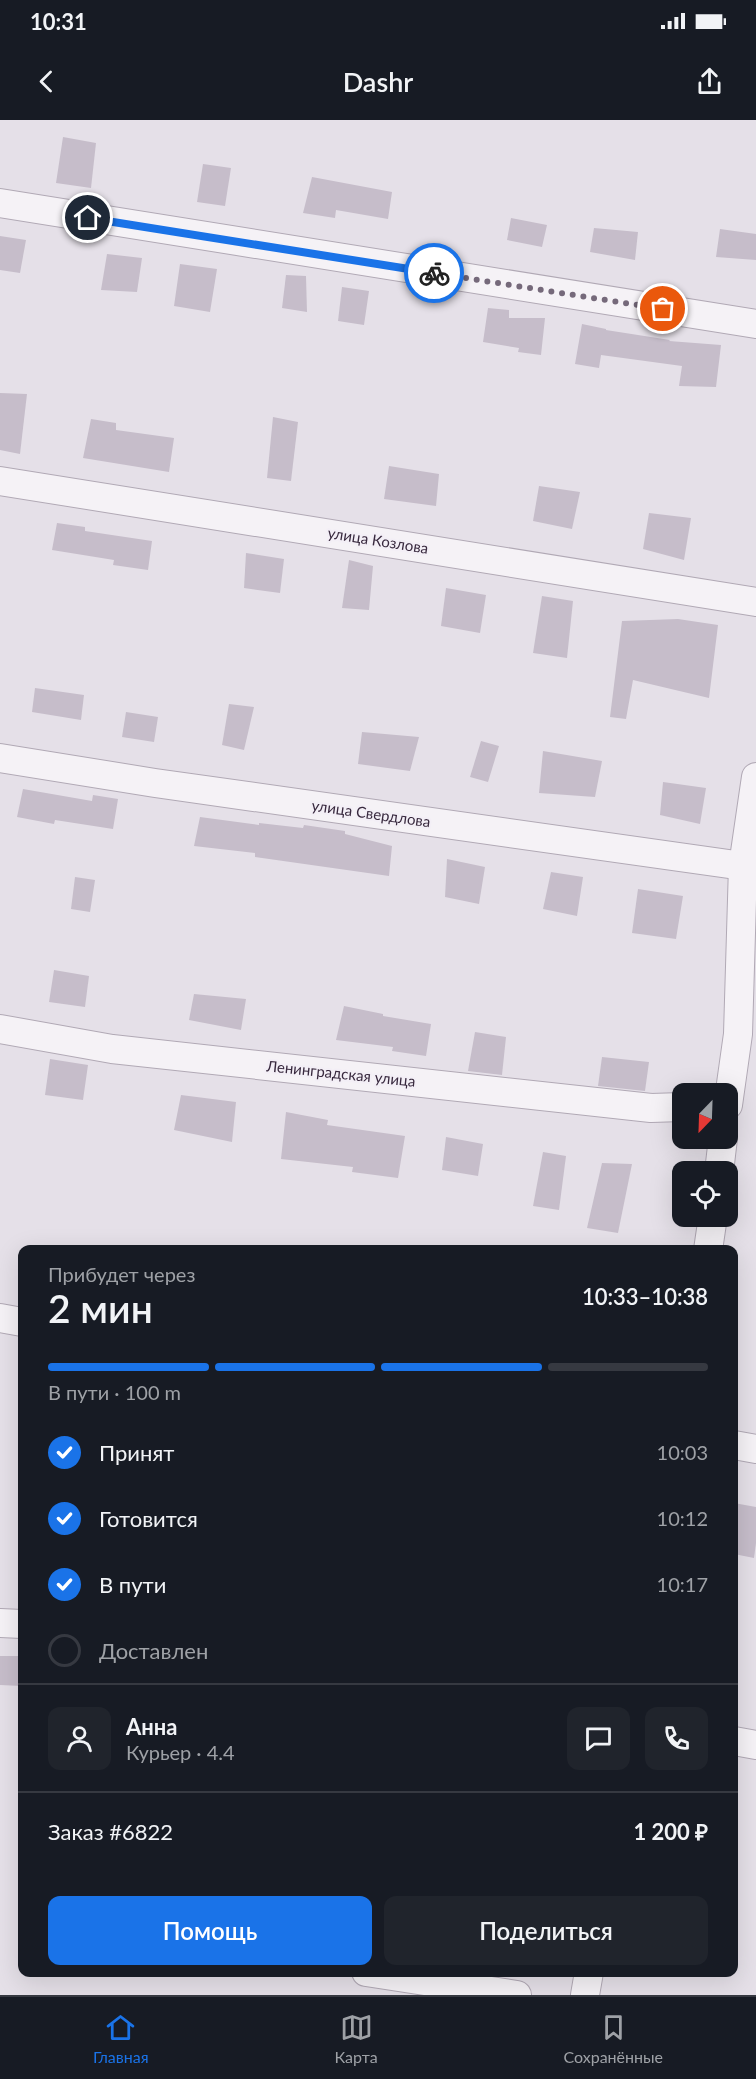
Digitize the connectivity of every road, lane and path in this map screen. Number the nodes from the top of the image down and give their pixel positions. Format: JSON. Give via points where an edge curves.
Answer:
{"nodes":[{"id":1,"x":0,"y":203,"type":"edge"},
{"id":2,"x":756,"y":324,"type":"edge"},
{"id":3,"x":0,"y":481,"type":"edge"},
{"id":4,"x":756,"y":602,"type":"edge"},
{"id":5,"x":0,"y":758,"type":"edge"},
{"id":6,"x":756,"y":777,"type":"edge"},
{"id":7,"x":743,"y":866,"type":"junction"},
{"id":8,"x":0,"y":1029,"type":"edge"},
{"id":9,"x":747,"y":1035,"type":"edge"},
{"id":10,"x":734,"y":1083,"type":"edge"},
{"id":11,"x":672,"y":1107,"type":"edge"},
{"id":12,"x":711,"y":1227,"type":"edge"},
{"id":13,"x":709,"y":1245,"type":"edge"},
{"id":14,"x":0,"y":1318,"type":"edge"},
{"id":15,"x":18,"y":1321,"type":"edge"},
{"id":16,"x":738,"y":1446,"type":"edge"},
{"id":17,"x":756,"y":1449,"type":"edge"},
{"id":18,"x":0,"y":1623,"type":"edge"},
{"id":19,"x":18,"y":1624,"type":"edge"},
{"id":20,"x":738,"y":1742,"type":"edge"},
{"id":21,"x":756,"y":1745,"type":"edge"},
{"id":22,"x":399,"y":1977,"type":"edge"},
{"id":23,"x":588,"y":1977,"type":"edge"},
{"id":24,"x":517,"y":1995,"type":"edge"},
{"id":25,"x":585,"y":1995,"type":"edge"}],
"edges":[{"from":1,"to":2,"type":"street"},
{"from":3,"to":4,"type":"street","name":"улица Козлова"},
{"from":5,"to":7,"type":"street","name":"улица Свердлова"},
{"from":6,"to":7,"type":"street"},
{"from":7,"to":9,"type":"street"},
{"from":8,"to":11,"type":"street","name":"Ленинградская улица","via":[[123,1050]]},
{"from":9,"to":10,"type":"street"},
{"from":12,"to":13,"type":"street"},
{"from":14,"to":15,"type":"street"},
{"from":16,"to":17,"type":"street"},
{"from":18,"to":19,"type":"street"},
{"from":20,"to":21,"type":"street"},
{"from":22,"to":24,"type":"street"},
{"from":23,"to":25,"type":"street"}]}
